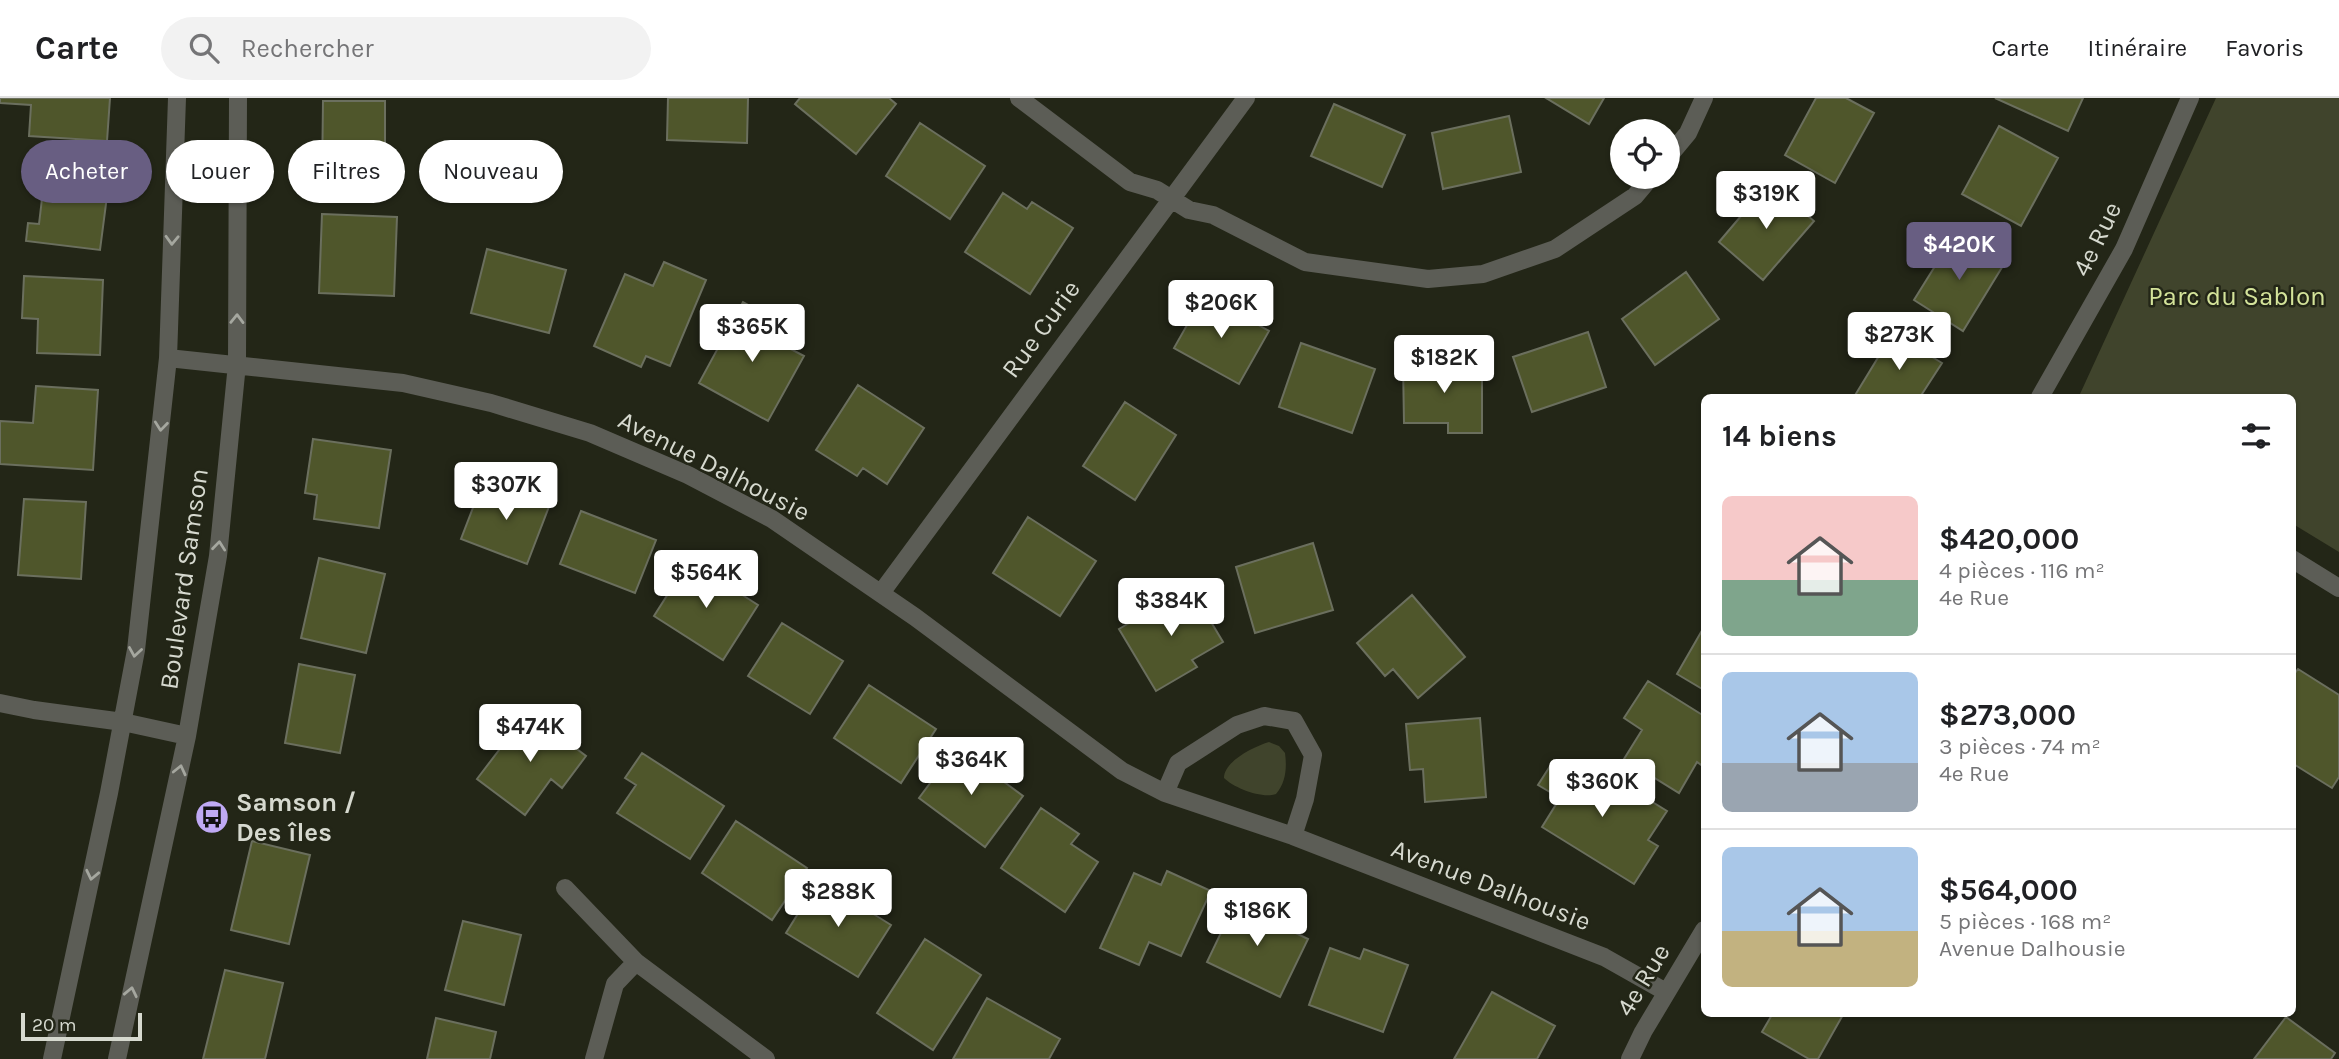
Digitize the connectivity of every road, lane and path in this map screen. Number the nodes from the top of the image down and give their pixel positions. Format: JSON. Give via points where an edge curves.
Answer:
{"nodes":[{"id":1,"x":177,"y":98,"type":"edge"},
{"id":2,"x":238,"y":98,"type":"edge"},
{"id":3,"x":1019,"y":98,"type":"edge"},
{"id":4,"x":1246,"y":98,"type":"edge"},
{"id":5,"x":1704,"y":98,"type":"edge"},
{"id":6,"x":2190,"y":98,"type":"edge"},
{"id":7,"x":1680,"y":143,"type":"edge"},
{"id":8,"x":1641,"y":189,"type":"edge"},
{"id":9,"x":1172,"y":199,"type":"junction"},
{"id":10,"x":168,"y":358,"type":"junction"},
{"id":11,"x":237,"y":364,"type":"junction"},
{"id":12,"x":2042,"y":394,"type":"edge"},
{"id":13,"x":2296,"y":561,"type":"edge"},
{"id":14,"x":2339,"y":587,"type":"edge"},
{"id":15,"x":881,"y":593,"type":"junction"},
{"id":16,"x":0,"y":703,"type":"edge"},
{"id":17,"x":123,"y":722,"type":"junction"},
{"id":18,"x":187,"y":736,"type":"junction"},
{"id":19,"x":1165,"y":793,"type":"junction"},
{"id":20,"x":1293,"y":836,"type":"junction"},
{"id":21,"x":565,"y":888,"type":"dead end"},
{"id":22,"x":1701,"y":935,"type":"edge"},
{"id":23,"x":636,"y":962,"type":"junction"},
{"id":24,"x":1666,"y":992,"type":"junction"},
{"id":25,"x":52,"y":1059,"type":"edge"},
{"id":26,"x":117,"y":1059,"type":"edge"},
{"id":27,"x":594,"y":1059,"type":"edge"},
{"id":28,"x":766,"y":1059,"type":"edge"},
{"id":29,"x":1630,"y":1059,"type":"edge"}],
"edges":[{"from":1,"to":10,"type":"street","name":"Boulevard Samson","one_way":true},
{"from":11,"to":2,"type":"street","name":"Boulevard Samson","one_way":true},
{"from":3,"to":9,"type":"street","via":[[1130,182]]},
{"from":4,"to":9,"type":"street","name":"Rue Curie"},
{"from":5,"to":7,"type":"street"},
{"from":6,"to":12,"type":"street","name":"4e Rue","via":[[2124,249]]},
{"from":8,"to":9,"type":"street","via":[[1555,249],[1483,274],[1428,279],[1305,262]]},
{"from":9,"to":15,"type":"street","name":"Rue Curie"},
{"from":10,"to":11,"type":"street","name":"Avenue Dalhousie"},
{"from":10,"to":17,"type":"street","name":"Boulevard Samson","one_way":true,"via":[[136,650]]},
{"from":11,"to":15,"type":"street","name":"Avenue Dalhousie","via":[[403,383],[590,433],[688,475],[772,519]]},
{"from":18,"to":11,"type":"street","name":"Boulevard Samson","one_way":true,"via":[[218,556]]},
{"from":13,"to":14,"type":"street"},
{"from":15,"to":19,"type":"street","name":"Avenue Dalhousie","via":[[1122,771]]},
{"from":16,"to":17,"type":"street"},
{"from":17,"to":18,"type":"street"},
{"from":17,"to":25,"type":"street","name":"Boulevard Samson","one_way":true},
{"from":26,"to":18,"type":"street","name":"Boulevard Samson","one_way":true},
{"from":19,"to":20,"type":"street","name":"Avenue Dalhousie"},
{"from":19,"to":20,"type":"street","via":[[1178,763],[1237,725],[1265,716],[1294,721],[1313,755],[1306,799]]},
{"from":20,"to":24,"type":"street","name":"Avenue Dalhousie","via":[[1604,957]]},
{"from":21,"to":23,"type":"street"},
{"from":22,"to":24,"type":"street","name":"4e Rue"},
{"from":23,"to":27,"type":"street","via":[[615,984]]},
{"from":23,"to":28,"type":"street"},
{"from":24,"to":29,"type":"street","name":"4e Rue"}]}
